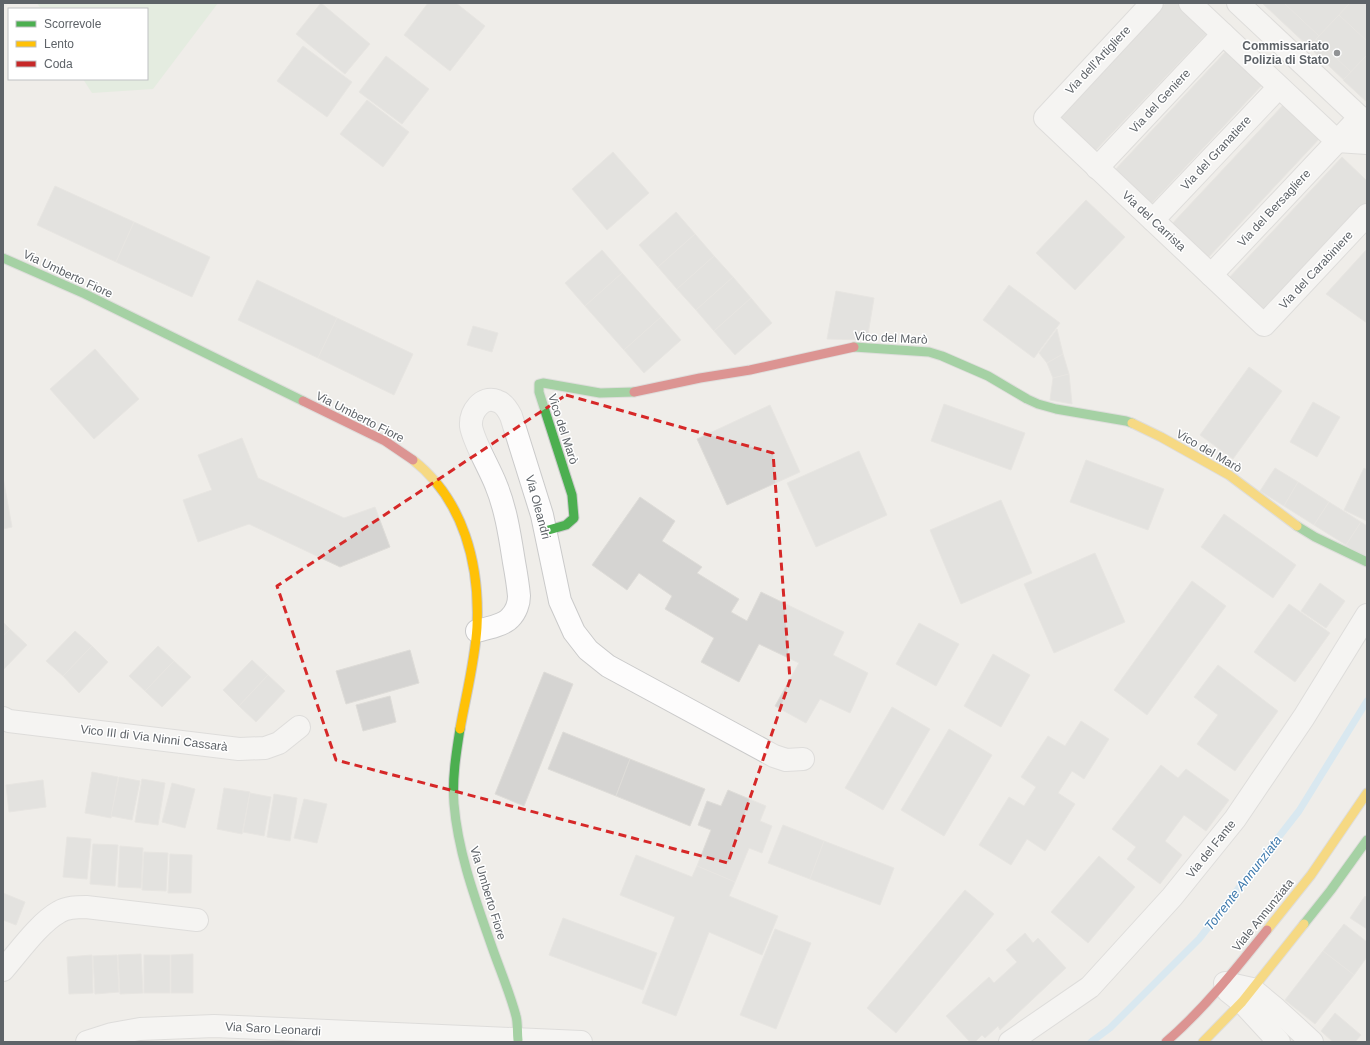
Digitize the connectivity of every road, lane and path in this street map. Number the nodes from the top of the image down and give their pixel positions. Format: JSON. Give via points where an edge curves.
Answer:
{"nodes":[{"id":1,"x":1152,"y":3,"type":"edge"},
{"id":2,"x":1190,"y":3,"type":"edge"},
{"id":3,"x":1238,"y":3,"type":"edge"},
{"id":4,"x":1223,"y":34,"type":"junction"},
{"id":5,"x":1279,"y":86,"type":"junction"},
{"id":6,"x":1044,"y":118,"type":"joint"},
{"id":7,"x":1363,"y":121,"type":"edge"},
{"id":8,"x":1337,"y":141,"type":"junction"},
{"id":9,"x":1367,"y":143,"type":"edge"},
{"id":10,"x":1097,"y":168,"type":"junction"},
{"id":11,"x":1367,"y":215,"type":"edge"},
{"id":12,"x":1153,"y":220,"type":"junction"},
{"id":13,"x":3,"y":258,"type":"edge"},
{"id":14,"x":1211,"y":275,"type":"junction"},
{"id":15,"x":1264,"y":325,"type":"joint"},
{"id":16,"x":545,"y":532,"type":"junction"},
{"id":17,"x":1367,"y":562,"type":"edge"},
{"id":18,"x":1367,"y":615,"type":"edge"},
{"id":19,"x":477,"y":631,"type":"junction"},
{"id":20,"x":5,"y":721,"type":"edge"},
{"id":21,"x":299,"y":727,"type":"dead end"},
{"id":22,"x":803,"y":759,"type":"dead end"},
{"id":23,"x":1367,"y":793,"type":"edge"},
{"id":24,"x":1367,"y":840,"type":"edge"},
{"id":25,"x":198,"y":920,"type":"dead end"},
{"id":26,"x":3,"y":970,"type":"edge"},
{"id":27,"x":1224,"y":985,"type":"junction"},
{"id":28,"x":1247,"y":995,"type":"junction"},
{"id":29,"x":518,"y":1040,"type":"junction"},
{"id":30,"x":87,"y":1042,"type":"edge"},
{"id":31,"x":581,"y":1042,"type":"edge"},
{"id":32,"x":1010,"y":1042,"type":"edge"},
{"id":33,"x":1166,"y":1042,"type":"edge"},
{"id":34,"x":1203,"y":1042,"type":"edge"},
{"id":35,"x":1279,"y":1042,"type":"edge"},
{"id":36,"x":1312,"y":1042,"type":"edge"}],
"edges":[{"from":1,"to":6,"type":"street","name":"Via dell'Artigliere"},
{"from":2,"to":4,"type":"street"},
{"from":3,"to":7,"type":"street"},
{"from":4,"to":5,"type":"street"},
{"from":4,"to":10,"type":"street","name":"Via del Geniere"},
{"from":5,"to":8,"type":"street"},
{"from":5,"to":12,"type":"street","name":"Via del Granatiere"},
{"from":6,"to":10,"type":"street","name":"Via del Carrista"},
{"from":7,"to":8,"type":"street","name":"Via del Bersagliere"},
{"from":8,"to":9,"type":"street"},
{"from":8,"to":14,"type":"street","name":"Via del Bersagliere"},
{"from":10,"to":12,"type":"street","name":"Via del Carrista"},
{"from":11,"to":15,"type":"street","name":"Via del Carabiniere"},
{"from":12,"to":14,"type":"street","name":"Via del Carrista"},
{"from":13,"to":19,"type":"street","name":"Via Umberto Fiore","via":[[85,294],[385,441],[422,467],[452,504],[471,547],[478,591]]},
{"from":14,"to":15,"type":"street","name":"Via del Carrista"},
{"from":16,"to":17,"type":"street","name":"Vico del Marò","via":[[566,526],[574,518],[574,507],[539,392],[539,384],[600,393],[635,392],[852,347],[929,352],[988,376],[1038,404],[1126,421],[1139,426],[1229,475],[1315,537]]},
{"from":16,"to":19,"type":"street","name":"Via Oleandri","via":[[512,416],[497,400],[486,400],[479,404],[473,414],[471,425],[473,435],[497,486],[504,510],[519,597],[517,608],[510,619]]},
{"from":16,"to":22,"type":"street","name":"Via Oleandri","via":[[560,601],[574,632],[588,650],[608,666],[774,756],[786,760]]},
{"from":18,"to":32,"type":"street","name":"Via del Fante","via":[[1304,717],[1235,819],[1172,897],[1090,987]]},
{"from":19,"to":29,"type":"street","name":"Via Umberto Fiore","via":[[457,741],[454,804],[465,865],[516,1017]]},
{"from":20,"to":21,"type":"street","name":"Vico III di Via Ninni Cassarà","via":[[239,749],[272,746]]},
{"from":23,"to":27,"type":"street","name":"Viale Annunziata","via":[[1311,875]]},
{"from":24,"to":28,"type":"street","via":[[1331,890]]},
{"from":25,"to":26,"type":"street","via":[[86,907],[71,908],[59,912],[48,920]]},
{"from":27,"to":28,"type":"street"},
{"from":27,"to":33,"type":"street","name":"Viale Annunziata"},
{"from":28,"to":34,"type":"street"},
{"from":28,"to":35,"type":"street"},
{"from":28,"to":36,"type":"street"},
{"from":29,"to":30,"type":"street","name":"Via Saro Leonardi","via":[[214,1026],[140,1029]]},
{"from":29,"to":31,"type":"street","name":"Via Saro Leonardi"}]}
